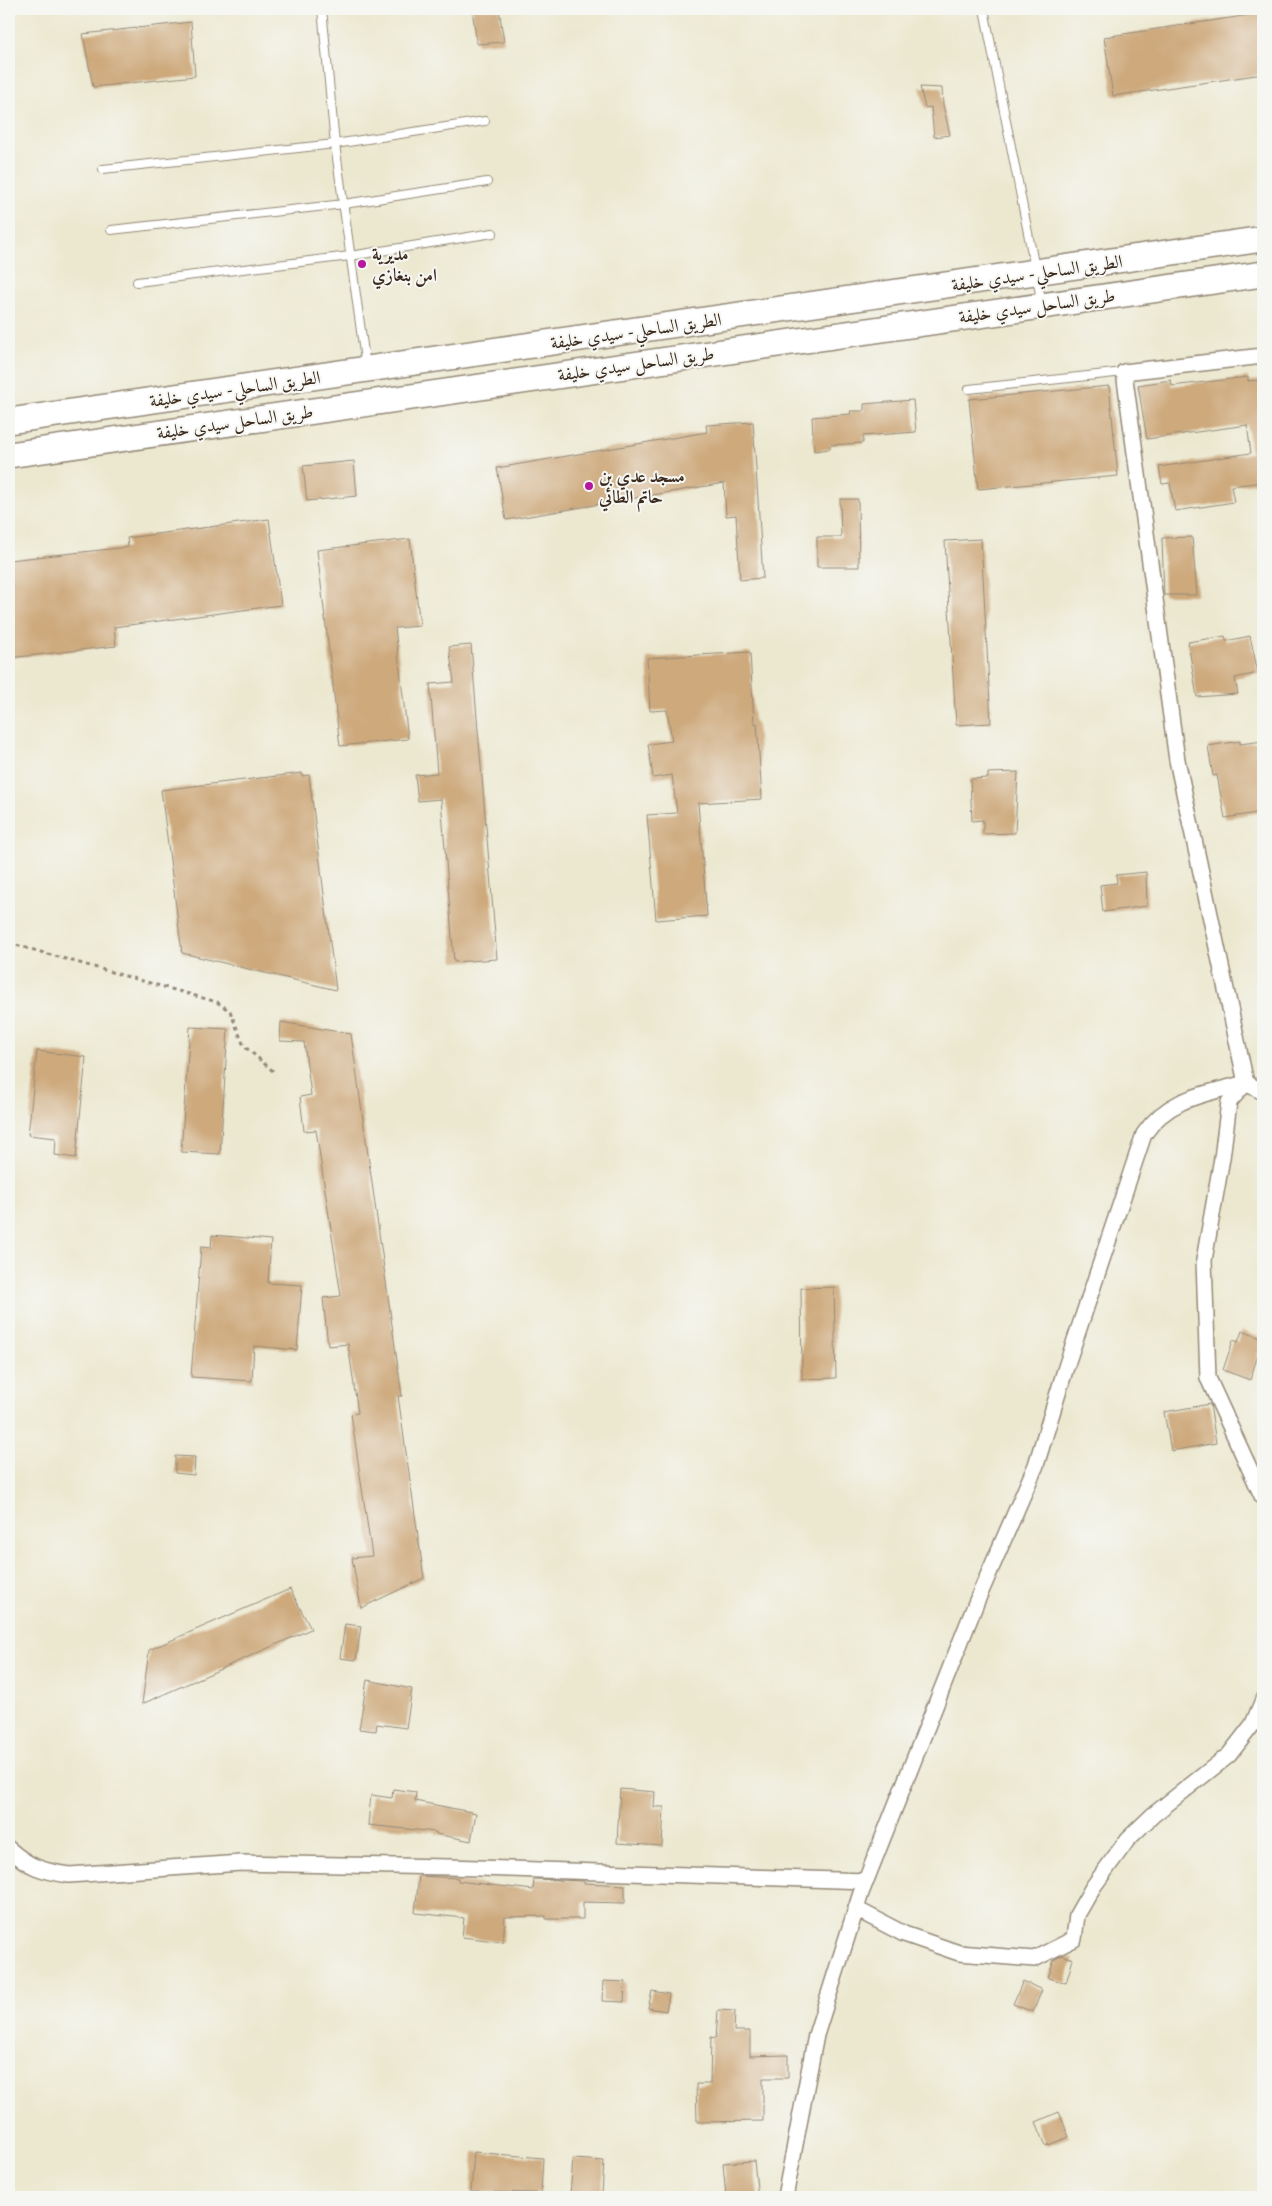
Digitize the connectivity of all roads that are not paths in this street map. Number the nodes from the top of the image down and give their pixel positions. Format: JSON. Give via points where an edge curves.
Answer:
{"nodes":[{"id":1,"x":322,"y":9,"type":"edge"},
{"id":2,"x":984,"y":9,"type":"edge"},
{"id":3,"x":485,"y":121,"type":"dead end"},
{"id":4,"x":335,"y":144,"type":"junction"},
{"id":5,"x":103,"y":169,"type":"dead end"},
{"id":6,"x":487,"y":182,"type":"dead end"},
{"id":7,"x":344,"y":204,"type":"junction"},
{"id":8,"x":111,"y":230,"type":"dead end"},
{"id":9,"x":493,"y":233,"type":"dead end"},
{"id":10,"x":1263,"y":239,"type":"edge"},
{"id":11,"x":350,"y":256,"type":"junction"},
{"id":12,"x":1035,"y":274,"type":"junction"},
{"id":13,"x":1263,"y":274,"type":"edge"},
{"id":14,"x":137,"y":282,"type":"dead end"},
{"id":15,"x":1042,"y":306,"type":"junction"},
{"id":16,"x":1263,"y":356,"type":"edge"},
{"id":17,"x":366,"y":370,"type":"junction"},
{"id":18,"x":1124,"y":372,"type":"junction"},
{"id":19,"x":968,"y":389,"type":"dead end"},
{"id":20,"x":9,"y":421,"type":"edge"},
{"id":21,"x":9,"y":455,"type":"edge"},
{"id":22,"x":1246,"y":1083,"type":"junction"},
{"id":23,"x":1263,"y":1092,"type":"edge"},
{"id":24,"x":1263,"y":1498,"type":"edge"},
{"id":25,"x":1263,"y":1700,"type":"edge"},
{"id":26,"x":9,"y":1848,"type":"edge"},
{"id":27,"x":866,"y":1881,"type":"junction"},
{"id":28,"x":856,"y":1909,"type":"junction"},
{"id":29,"x":785,"y":2197,"type":"edge"}],
"edges":[{"from":1,"to":4,"type":"lane"},
{"from":2,"to":12,"type":"lane"},
{"from":3,"to":4,"type":"lane"},
{"from":4,"to":5,"type":"lane"},
{"from":4,"to":7,"type":"lane"},
{"from":6,"to":7,"type":"lane"},
{"from":7,"to":8,"type":"lane"},
{"from":7,"to":11,"type":"lane"},
{"from":9,"to":11,"type":"lane"},
{"from":10,"to":12,"type":"highway","name":"الطريق الساحلي- سيدي خليفة"},
{"from":11,"to":14,"type":"lane"},
{"from":11,"to":17,"type":"lane"},
{"from":12,"to":15,"type":"lane"},
{"from":12,"to":17,"type":"highway","name":"الطريق الساحلي- سيدي خليفة"},
{"from":13,"to":15,"type":"highway","name":"طريق الساحل سيدي خليفة"},
{"from":15,"to":21,"type":"highway","name":"طريق الساحل سيدي خليفة"},
{"from":16,"to":18,"type":"street"},
{"from":17,"to":20,"type":"highway","name":"الطريق الساحلي- سيدي خليفة"},
{"from":18,"to":19,"type":"lane"},
{"from":18,"to":22,"type":"street","via":[[1177,760]]},
{"from":22,"to":23,"type":"street"},
{"from":22,"to":24,"type":"street","via":[[1229,1102],[1204,1260],[1208,1378]]},
{"from":22,"to":27,"type":"street","via":[[1181,1101],[1153,1120],[1144,1134],[1036,1465],[976,1603]]},
{"from":25,"to":28,"type":"street","via":[[1253,1724],[1230,1755],[1153,1815],[1128,1839],[1092,1887],[1077,1915],[1074,1939],[1034,1959],[959,1953],[904,1934]]},
{"from":26,"to":27,"type":"street","via":[[23,1861],[42,1871],[69,1875],[241,1863]]},
{"from":27,"to":28,"type":"street"},
{"from":28,"to":29,"type":"street","via":[[816,2035]]}]}
